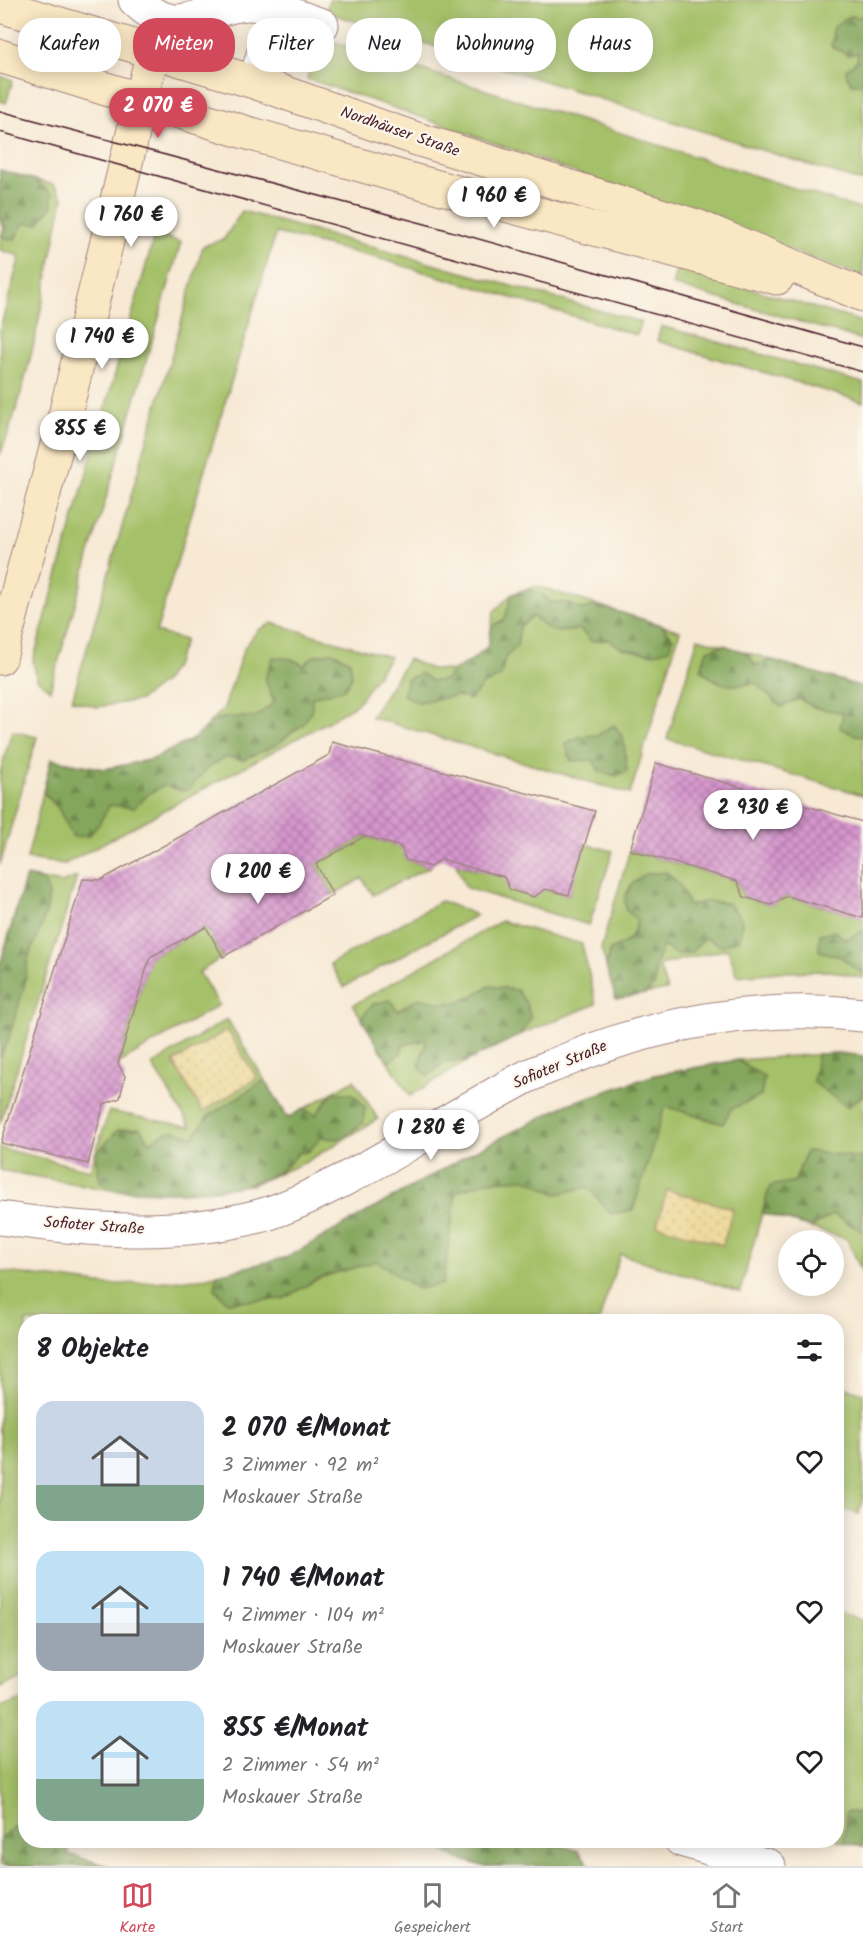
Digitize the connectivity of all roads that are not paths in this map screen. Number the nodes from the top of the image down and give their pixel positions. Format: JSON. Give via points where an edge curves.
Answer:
{"nodes":[{"id":1,"x":135,"y":0,"type":"edge"},
{"id":2,"x":0,"y":6,"type":"edge"},
{"id":3,"x":276,"y":11,"type":"junction"},
{"id":4,"x":274,"y":18,"type":"edge"},
{"id":5,"x":299,"y":18,"type":"edge"},
{"id":6,"x":133,"y":45,"type":"edge"},
{"id":7,"x":0,"y":56,"type":"edge"},
{"id":8,"x":148,"y":72,"type":"edge"},
{"id":9,"x":221,"y":72,"type":"edge"},
{"id":10,"x":141,"y":100,"type":"junction"},
{"id":11,"x":863,"y":295,"type":"edge"},
{"id":12,"x":863,"y":302,"type":"edge"},
{"id":13,"x":0,"y":658,"type":"edge"},
{"id":14,"x":863,"y":1015,"type":"edge"},
{"id":15,"x":0,"y":1218,"type":"edge"},
{"id":16,"x":708,"y":1848,"type":"edge"},
{"id":17,"x":769,"y":1866,"type":"edge"}],
"edges":[{"from":1,"to":3,"type":"street","via":[[171,21],[189,21],[248,4]]},
{"from":2,"to":6,"type":"main road","name":"Nordhäuser Straße"},
{"from":3,"to":4,"type":"street"},
{"from":3,"to":5,"type":"street"},
{"from":7,"to":10,"type":"main road"},
{"from":8,"to":10,"type":"main road"},
{"from":9,"to":11,"type":"main road","name":"Nordhäuser Straße","via":[[414,138],[699,227]]},
{"from":10,"to":12,"type":"main road","via":[[412,180]]},
{"from":10,"to":13,"type":"main road","via":[[64,422]]},
{"from":14,"to":15,"type":"street","name":"Sofioter Straße","via":[[818,1012],[726,1017],[680,1023],[619,1040],[524,1078],[318,1193],[265,1214],[214,1226],[150,1230]]},
{"from":16,"to":17,"type":"street"}]}
